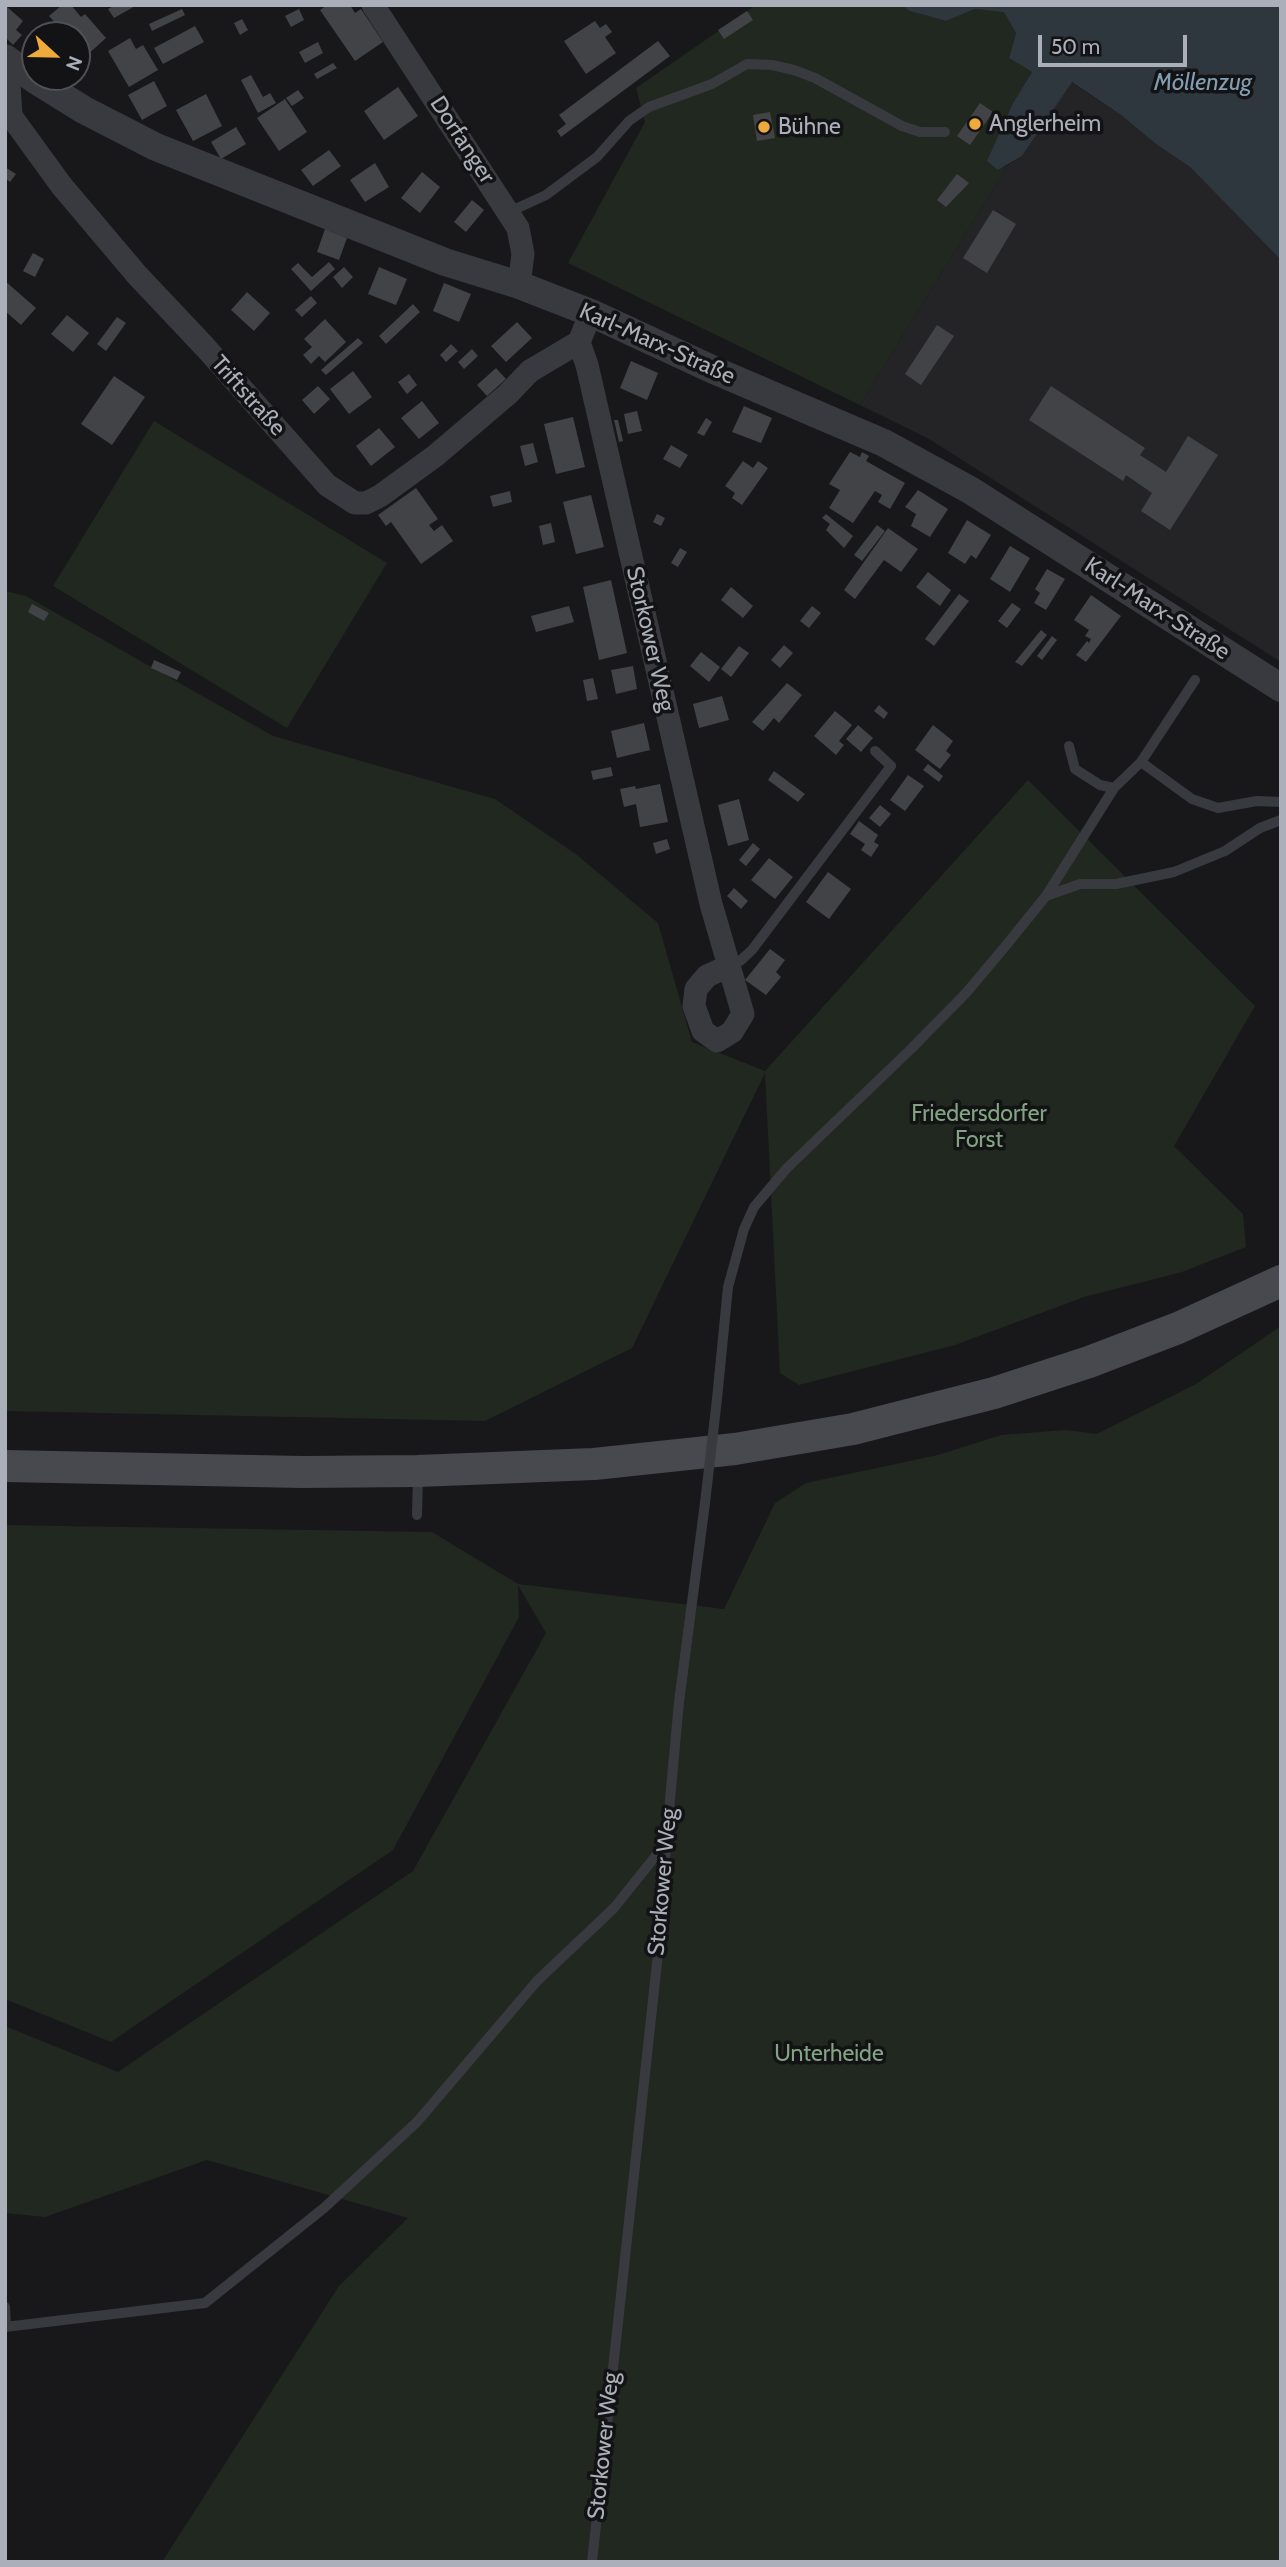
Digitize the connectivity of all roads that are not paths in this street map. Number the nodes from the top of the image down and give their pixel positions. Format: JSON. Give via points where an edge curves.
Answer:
{"nodes":[{"id":1,"x":373,"y":5,"type":"edge"},
{"id":2,"x":8,"y":65,"type":"edge"},
{"id":3,"x":945,"y":132,"type":"dead end"},
{"id":4,"x":509,"y":212,"type":"junction"},
{"id":5,"x":519,"y":285,"type":"junction"},
{"id":6,"x":591,"y":313,"type":"junction"},
{"id":7,"x":579,"y":342,"type":"junction"},
{"id":8,"x":1195,"y":680,"type":"dead end"},
{"id":9,"x":1281,"y":688,"type":"edge"},
{"id":10,"x":1069,"y":746,"type":"dead end"},
{"id":11,"x":875,"y":751,"type":"dead end"},
{"id":12,"x":1141,"y":762,"type":"junction"},
{"id":13,"x":1114,"y":788,"type":"junction"},
{"id":14,"x":1281,"y":802,"type":"edge"},
{"id":15,"x":1281,"y":820,"type":"edge"},
{"id":16,"x":1046,"y":896,"type":"junction"},
{"id":17,"x":729,"y":966,"type":"joint"},
{"id":18,"x":1281,"y":1281,"type":"edge"},
{"id":19,"x":5,"y":1466,"type":"edge"},
{"id":20,"x":418,"y":1471,"type":"junction"},
{"id":21,"x":417,"y":1515,"type":"dead end"},
{"id":22,"x":666,"y":1843,"type":"junction"},
{"id":23,"x":5,"y":2307,"type":"edge"},
{"id":24,"x":6,"y":2327,"type":"edge"},
{"id":25,"x":592,"y":2562,"type":"edge"}],
"edges":[{"from":1,"to":4,"type":"street","name":"Dorfanger"},
{"from":2,"to":5,"type":"street","name":"Karl-Marx-Straße","via":[[156,147],[444,262]]},
{"from":2,"to":7,"type":"street","name":"Triftstraße","via":[[11,116],[61,185],[327,485],[355,503],[380,496],[435,456],[530,371]]},
{"from":3,"to":4,"type":"lane","via":[[902,127],[794,70],[747,64],[712,84],[649,107],[629,121],[597,157],[546,195]]},
{"from":4,"to":5,"type":"street","name":"Dorfanger","via":[[522,242]]},
{"from":5,"to":6,"type":"street","name":"Karl-Marx-Straße"},
{"from":6,"to":7,"type":"street"},
{"from":6,"to":9,"type":"street","name":"Karl-Marx-Straße","via":[[926,464]]},
{"from":7,"to":17,"type":"street","name":"Storkower Weg"},
{"from":8,"to":12,"type":"lane","name":"Storkower Weg"},
{"from":10,"to":13,"type":"lane","via":[[1075,769]]},
{"from":11,"to":17,"type":"lane","via":[[891,766],[752,950]]},
{"from":12,"to":13,"type":"lane","name":"Storkower Weg"},
{"from":12,"to":14,"type":"lane","via":[[1192,799],[1217,808]]},
{"from":13,"to":16,"type":"lane","name":"Storkower Weg"},
{"from":15,"to":16,"type":"lane","via":[[1174,872],[1116,884],[1080,884]]},
{"from":16,"to":22,"type":"lane","name":"Storkower Weg","bridge":true,"via":[[966,993],[787,1168],[754,1207],[744,1229],[728,1287]]},
{"from":18,"to":20,"type":"main road","via":[[1089,1362],[994,1393],[853,1429],[667,1457]]},
{"from":19,"to":20,"type":"main road"},
{"from":20,"to":21,"type":"lane"},
{"from":22,"to":24,"type":"lane","via":[[614,1908],[537,1981],[417,2122],[324,2208],[205,2303]]},
{"from":22,"to":25,"type":"lane","name":"Storkower Weg","via":[[661,1926]]},
{"from":23,"to":24,"type":"lane"}]}
